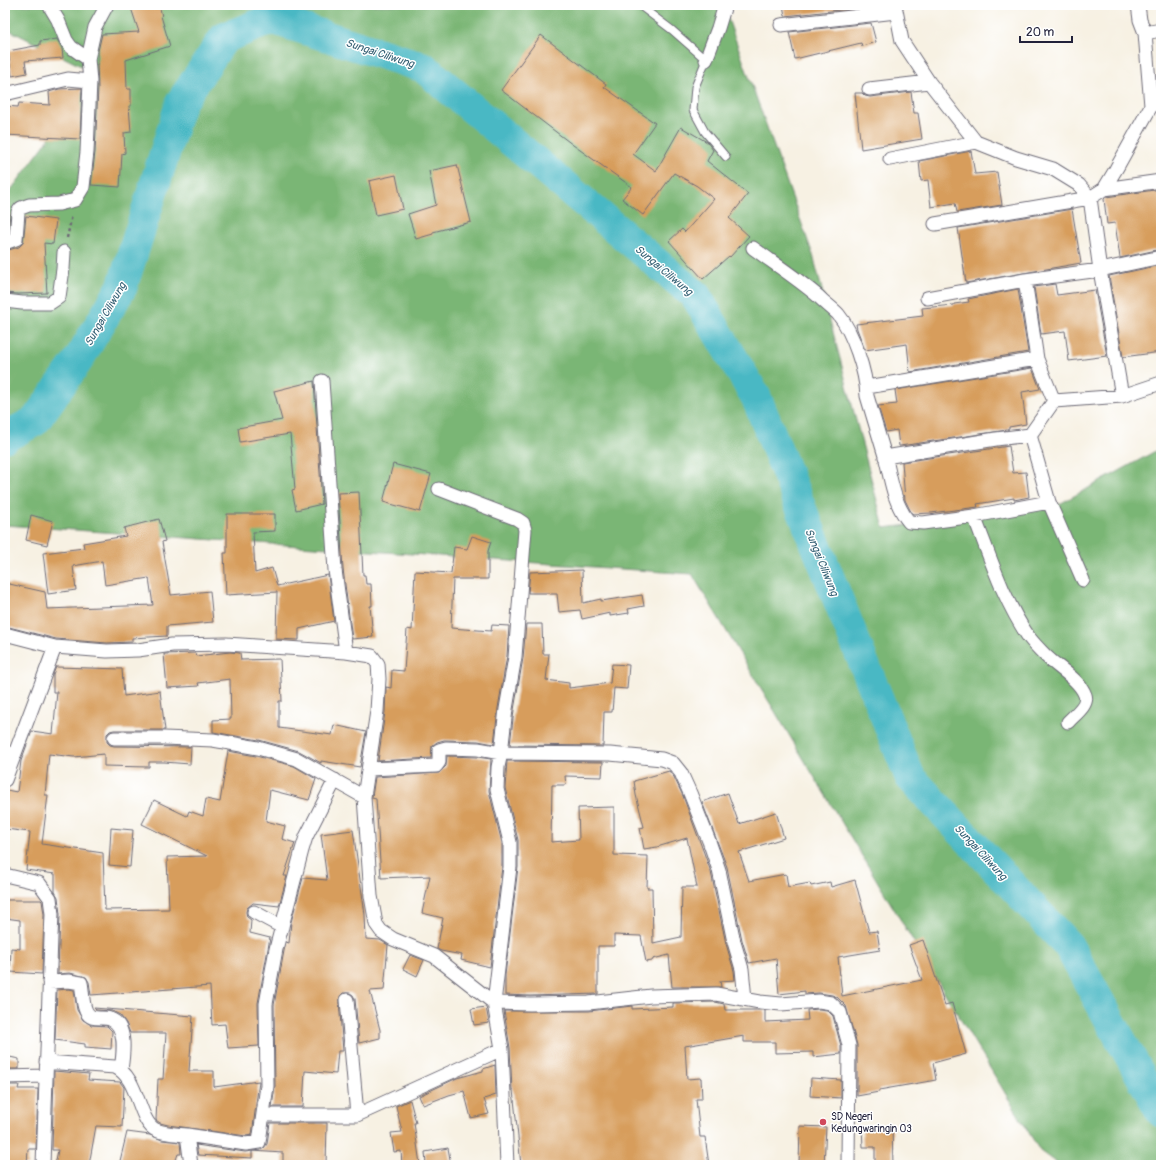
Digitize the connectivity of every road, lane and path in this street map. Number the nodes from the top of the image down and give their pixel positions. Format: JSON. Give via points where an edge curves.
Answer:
{"nodes":[{"id":1,"x":49,"y":5,"type":"edge"},
{"id":2,"x":107,"y":5,"type":"edge"},
{"id":3,"x":639,"y":5,"type":"edge"},
{"id":4,"x":725,"y":5,"type":"edge"},
{"id":5,"x":1138,"y":5,"type":"edge"},
{"id":6,"x":896,"y":9,"type":"edge"},
{"id":7,"x":781,"y":25,"type":"dead end"},
{"id":8,"x":1161,"y":30,"type":"edge"},
{"id":9,"x":1145,"y":33,"type":"junction"},
{"id":10,"x":88,"y":59,"type":"junction"},
{"id":11,"x":706,"y":60,"type":"junction"},
{"id":12,"x":90,"y":81,"type":"junction"},
{"id":13,"x":929,"y":82,"type":"junction"},
{"id":14,"x":869,"y":89,"type":"dead end"},
{"id":15,"x":5,"y":94,"type":"edge"},
{"id":16,"x":1156,"y":106,"type":"edge"},
{"id":17,"x":976,"y":142,"type":"junction"},
{"id":18,"x":726,"y":157,"type":"dead end"},
{"id":19,"x":890,"y":159,"type":"dead end"},
{"id":20,"x":1161,"y":181,"type":"edge"},
{"id":21,"x":1104,"y":189,"type":"junction"},
{"id":22,"x":1090,"y":198,"type":"junction"},
{"id":23,"x":75,"y":200,"type":"junction"},
{"id":24,"x":935,"y":224,"type":"dead end"},
{"id":25,"x":5,"y":243,"type":"edge"},
{"id":26,"x":753,"y":248,"type":"dead end"},
{"id":27,"x":64,"y":252,"type":"joint"},
{"id":28,"x":1161,"y":257,"type":"edge"},
{"id":29,"x":1100,"y":270,"type":"junction"},
{"id":30,"x":1025,"y":280,"type":"junction"},
{"id":31,"x":927,"y":298,"type":"dead end"},
{"id":32,"x":5,"y":301,"type":"edge"},
{"id":33,"x":1037,"y":359,"type":"junction"},
{"id":34,"x":322,"y":381,"type":"dead end"},
{"id":35,"x":1161,"y":383,"type":"edge"},
{"id":36,"x":867,"y":388,"type":"junction"},
{"id":37,"x":1122,"y":396,"type":"junction"},
{"id":38,"x":1054,"y":401,"type":"junction"},
{"id":39,"x":1030,"y":435,"type":"junction"},
{"id":40,"x":885,"y":457,"type":"junction"},
{"id":41,"x":439,"y":489,"type":"dead end"},
{"id":42,"x":1049,"y":502,"type":"junction"},
{"id":43,"x":974,"y":516,"type":"junction"},
{"id":44,"x":1083,"y":580,"type":"dead end"},
{"id":45,"x":5,"y":634,"type":"edge"},
{"id":46,"x":55,"y":647,"type":"junction"},
{"id":47,"x":346,"y":652,"type":"junction"},
{"id":48,"x":1068,"y":722,"type":"dead end"},
{"id":49,"x":114,"y":738,"type":"dead end"},
{"id":50,"x":501,"y":753,"type":"junction"},
{"id":51,"x":369,"y":769,"type":"junction"},
{"id":52,"x":5,"y":780,"type":"edge"},
{"id":53,"x":335,"y":780,"type":"junction"},
{"id":54,"x":364,"y":797,"type":"junction"},
{"id":55,"x":5,"y":875,"type":"edge"},
{"id":56,"x":254,"y":912,"type":"dead end"},
{"id":57,"x":282,"y":927,"type":"junction"},
{"id":58,"x":49,"y":982,"type":"junction"},
{"id":59,"x":745,"y":999,"type":"junction"},
{"id":60,"x":347,"y":1000,"type":"dead end"},
{"id":61,"x":494,"y":1003,"type":"junction"},
{"id":62,"x":502,"y":1050,"type":"junction"},
{"id":63,"x":46,"y":1062,"type":"junction"},
{"id":64,"x":121,"y":1070,"type":"junction"},
{"id":65,"x":46,"y":1076,"type":"junction"},
{"id":66,"x":5,"y":1077,"type":"edge"},
{"id":67,"x":263,"y":1115,"type":"junction"},
{"id":68,"x":357,"y":1115,"type":"junction"},
{"id":69,"x":187,"y":1135,"type":"junction"},
{"id":70,"x":43,"y":1165,"type":"edge"},
{"id":71,"x":192,"y":1165,"type":"edge"},
{"id":72,"x":506,"y":1165,"type":"edge"},
{"id":73,"x":848,"y":1165,"type":"edge"}],
"edges":[{"from":1,"to":10,"type":"street","via":[[71,48]]},
{"from":2,"to":10,"type":"street","via":[[95,27]]},
{"from":3,"to":11,"type":"lane"},
{"from":4,"to":11,"type":"street"},
{"from":5,"to":9,"type":"street"},
{"from":6,"to":7,"type":"street"},
{"from":6,"to":13,"type":"street","via":[[902,41]]},
{"from":8,"to":9,"type":"street"},
{"from":9,"to":16,"type":"street"},
{"from":10,"to":12,"type":"street"},
{"from":11,"to":18,"type":"lane","via":[[695,87],[693,110],[705,132]]},
{"from":12,"to":15,"type":"street","via":[[68,79]]},
{"from":12,"to":23,"type":"street","via":[[83,187]]},
{"from":13,"to":14,"type":"street"},
{"from":13,"to":17,"type":"street"},
{"from":16,"to":21,"type":"street"},
{"from":17,"to":19,"type":"street"},
{"from":17,"to":22,"type":"street","via":[[1053,169],[1079,185]]},
{"from":20,"to":21,"type":"street"},
{"from":21,"to":22,"type":"street"},
{"from":22,"to":24,"type":"street"},
{"from":22,"to":29,"type":"street"},
{"from":23,"to":25,"type":"street","via":[[21,208],[18,212],[16,238]]},
{"from":23,"to":27,"type":"path"},
{"from":26,"to":36,"type":"street","via":[[810,289],[837,313],[848,328]]},
{"from":27,"to":32,"type":"street","via":[[59,297],[50,303]]},
{"from":28,"to":29,"type":"street"},
{"from":29,"to":30,"type":"street"},
{"from":29,"to":37,"type":"street"},
{"from":30,"to":31,"type":"street"},
{"from":30,"to":33,"type":"street"},
{"from":33,"to":36,"type":"street"},
{"from":33,"to":38,"type":"street"},
{"from":34,"to":47,"type":"street","via":[[335,570]]},
{"from":35,"to":37,"type":"street"},
{"from":36,"to":40,"type":"street","via":[[867,396]]},
{"from":37,"to":38,"type":"street"},
{"from":38,"to":39,"type":"street"},
{"from":39,"to":40,"type":"street"},
{"from":39,"to":42,"type":"street"},
{"from":40,"to":43,"type":"street","via":[[895,496],[908,522],[923,523]]},
{"from":41,"to":50,"type":"street","via":[[517,519],[523,523],[525,530],[515,657]]},
{"from":42,"to":43,"type":"street"},
{"from":42,"to":44,"type":"street"},
{"from":43,"to":48,"type":"street","via":[[1012,610],[1033,642],[1084,692],[1085,703]]},
{"from":45,"to":46,"type":"street"},
{"from":46,"to":47,"type":"street","via":[[107,651],[172,645],[226,644]]},
{"from":46,"to":52,"type":"street"},
{"from":47,"to":51,"type":"street","via":[[372,656],[378,664],[377,711]]},
{"from":49,"to":53,"type":"street","via":[[214,740],[258,748],[297,759]]},
{"from":50,"to":51,"type":"street","via":[[478,749],[441,748],[439,764],[436,766]]},
{"from":50,"to":59,"type":"street","via":[[610,754],[662,759],[674,763],[690,793],[719,870],[742,969]]},
{"from":50,"to":61,"type":"street","via":[[497,789],[510,842],[510,867]]},
{"from":51,"to":54,"type":"street"},
{"from":53,"to":54,"type":"street"},
{"from":53,"to":57,"type":"street","via":[[306,837]]},
{"from":54,"to":61,"type":"street","via":[[371,896],[376,924],[393,939],[434,956]]},
{"from":55,"to":58,"type":"street","via":[[40,883],[50,898],[52,914]]},
{"from":56,"to":57,"type":"street"},
{"from":57,"to":67,"type":"street","via":[[266,1004],[267,1086]]},
{"from":58,"to":63,"type":"street"},
{"from":58,"to":64,"type":"street","via":[[81,983],[86,1012],[94,1018],[111,1019],[121,1028],[124,1049]]},
{"from":59,"to":61,"type":"street","via":[[716,994],[651,996],[589,1002]]},
{"from":59,"to":73,"type":"street","via":[[781,1004],[831,1002],[840,1012],[849,1045]]},
{"from":60,"to":68,"type":"street"},
{"from":61,"to":62,"type":"street"},
{"from":62,"to":68,"type":"street"},
{"from":62,"to":72,"type":"street"},
{"from":63,"to":64,"type":"street","via":[[115,1067]]},
{"from":63,"to":65,"type":"street"},
{"from":64,"to":69,"type":"street","via":[[134,1089],[147,1121],[155,1130]]},
{"from":65,"to":66,"type":"street"},
{"from":65,"to":70,"type":"street"},
{"from":67,"to":68,"type":"street"},
{"from":67,"to":69,"type":"street","via":[[259,1142],[246,1144]]},
{"from":69,"to":71,"type":"street"}]}
